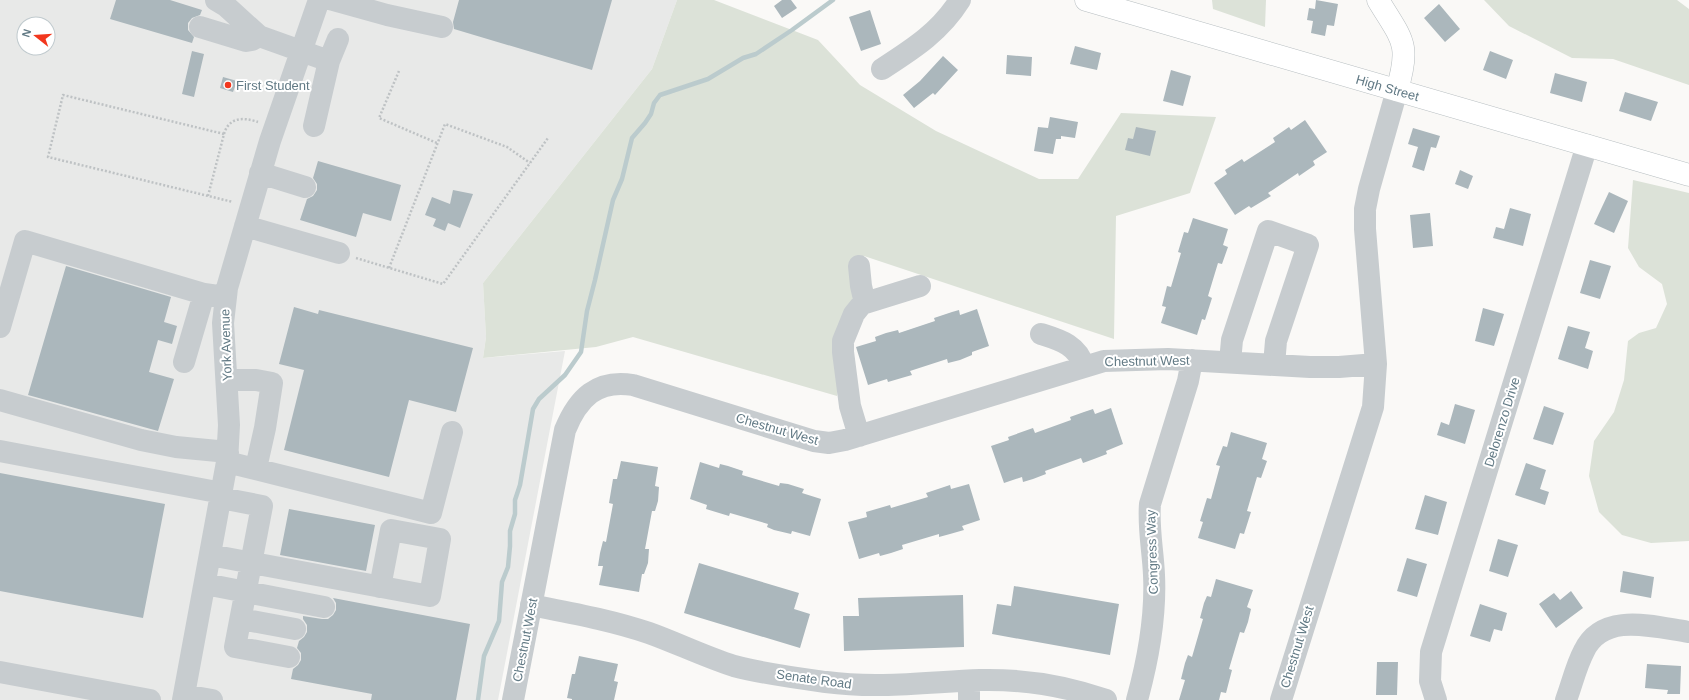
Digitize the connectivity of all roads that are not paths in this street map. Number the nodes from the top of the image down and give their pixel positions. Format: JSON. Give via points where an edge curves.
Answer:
{"nodes":[{"id":1,"x":216,"y":0,"type":"edge"},
{"id":2,"x":319,"y":0,"type":"edge"},
{"id":3,"x":333,"y":0,"type":"edge"},
{"id":4,"x":960,"y":0,"type":"edge"},
{"id":5,"x":1086,"y":0,"type":"edge"},
{"id":6,"x":1378,"y":0,"type":"edge"},
{"id":7,"x":380,"y":6,"type":"edge"},
{"id":8,"x":200,"y":27,"type":"dead end"},
{"id":9,"x":442,"y":27,"type":"dead end"},
{"id":10,"x":259,"y":36,"type":"junction"},
{"id":11,"x":338,"y":38,"type":"dead end"},
{"id":12,"x":302,"y":52,"type":"junction"},
{"id":13,"x":329,"y":61,"type":"junction"},
{"id":14,"x":882,"y":69,"type":"dead end"},
{"id":15,"x":1397,"y":90,"type":"junction"},
{"id":16,"x":314,"y":126,"type":"dead end"},
{"id":17,"x":1587,"y":145,"type":"junction"},
{"id":18,"x":260,"y":174,"type":"junction"},
{"id":19,"x":1689,"y":175,"type":"edge"},
{"id":20,"x":305,"y":187,"type":"dead end"},
{"id":21,"x":247,"y":216,"type":"junction"},
{"id":22,"x":339,"y":254,"type":"road end"},
{"id":23,"x":859,"y":266,"type":"dead end"},
{"id":24,"x":920,"y":286,"type":"dead end"},
{"id":25,"x":204,"y":294,"type":"junction"},
{"id":26,"x":225,"y":297,"type":"junction"},
{"id":27,"x":865,"y":303,"type":"junction"},
{"id":28,"x":0,"y":327,"type":"edge"},
{"id":29,"x":1041,"y":334,"type":"dead end"},
{"id":30,"x":1192,"y":360,"type":"junction"},
{"id":31,"x":184,"y":362,"type":"dead end"},
{"id":32,"x":1230,"y":362,"type":"junction"},
{"id":33,"x":1376,"y":364,"type":"junction"},
{"id":34,"x":1274,"y":366,"type":"junction"},
{"id":35,"x":1084,"y":367,"type":"junction"},
{"id":36,"x":227,"y":380,"type":"junction"},
{"id":37,"x":0,"y":400,"type":"edge"},
{"id":38,"x":452,"y":432,"type":"dead end"},
{"id":39,"x":859,"y":436,"type":"junction"},
{"id":40,"x":0,"y":450,"type":"edge"},
{"id":41,"x":228,"y":457,"type":"junction"},
{"id":42,"x":256,"y":468,"type":"junction"},
{"id":43,"x":222,"y":495,"type":"junction"},
{"id":44,"x":210,"y":555,"type":"junction"},
{"id":45,"x":252,"y":562,"type":"junction"},
{"id":46,"x":205,"y":584,"type":"junction"},
{"id":47,"x":380,"y":587,"type":"dead end"},
{"id":48,"x":246,"y":592,"type":"junction"},
{"id":49,"x":531,"y":605,"type":"junction"},
{"id":50,"x":324,"y":606,"type":"dead end"},
{"id":51,"x":241,"y":619,"type":"junction"},
{"id":52,"x":295,"y":629,"type":"dead end"},
{"id":53,"x":1689,"y":632,"type":"edge"},
{"id":54,"x":289,"y":657,"type":"dead end"},
{"id":55,"x":0,"y":672,"type":"edge"},
{"id":56,"x":969,"y":691,"type":"edge"},
{"id":57,"x":183,"y":697,"type":"edge"},
{"id":58,"x":150,"y":700,"type":"edge"},
{"id":59,"x":212,"y":700,"type":"edge"},
{"id":60,"x":513,"y":700,"type":"edge"},
{"id":61,"x":1106,"y":700,"type":"edge"},
{"id":62,"x":1137,"y":700,"type":"edge"},
{"id":63,"x":1281,"y":700,"type":"edge"},
{"id":64,"x":1436,"y":700,"type":"edge"},
{"id":65,"x":1566,"y":700,"type":"edge"}],
"edges":[{"from":1,"to":10,"type":"street"},
{"from":2,"to":12,"type":"street","name":"York Avenue"},
{"from":3,"to":7,"type":"street"},
{"from":4,"to":14,"type":"street","via":[[933,33]]},
{"from":5,"to":15,"type":"main road","name":"High Street"},
{"from":6,"to":15,"type":"main road","via":[[1404,44],[1405,62]]},
{"from":7,"to":9,"type":"street"},
{"from":8,"to":10,"type":"street","via":[[246,41]]},
{"from":10,"to":12,"type":"street"},
{"from":11,"to":13,"type":"street"},
{"from":12,"to":13,"type":"street"},
{"from":12,"to":18,"type":"street","name":"York Avenue"},
{"from":13,"to":16,"type":"street"},
{"from":15,"to":17,"type":"main road","name":"High Street"},
{"from":15,"to":33,"type":"street","name":"Chestnut West","via":[[1365,209]]},
{"from":17,"to":19,"type":"main road","name":"High Street"},
{"from":17,"to":64,"type":"street","name":"Delorenzo Drive","via":[[1431,652],[1430,682]]},
{"from":18,"to":20,"type":"street"},
{"from":18,"to":21,"type":"street","name":"York Avenue"},
{"from":21,"to":22,"type":"street"},
{"from":21,"to":26,"type":"street","name":"York Avenue"},
{"from":23,"to":27,"type":"street"},
{"from":24,"to":27,"type":"street"},
{"from":25,"to":26,"type":"street"},
{"from":25,"to":28,"type":"street","via":[[25,241]]},
{"from":25,"to":31,"type":"street"},
{"from":26,"to":36,"type":"street","name":"York Avenue"},
{"from":27,"to":39,"type":"street","via":[[855,311],[843,345],[850,406]]},
{"from":29,"to":35,"type":"street","via":[[1071,347],[1080,355]]},
{"from":30,"to":32,"type":"street","name":"Chestnut West"},
{"from":30,"to":35,"type":"street","name":"Chestnut West","via":[[1112,360]]},
{"from":30,"to":62,"type":"street","name":"Congress Way","via":[[1188,382],[1150,504],[1154,601]]},
{"from":32,"to":34,"type":"street","name":"Chestnut West"},
{"from":32,"to":34,"type":"street","via":[[1232,340],[1268,231],[1308,245],[1276,341]]},
{"from":33,"to":34,"type":"street","name":"Chestnut West","via":[[1332,367]]},
{"from":33,"to":63,"type":"street","name":"Chestnut West","via":[[1375,394],[1370,419]]},
{"from":35,"to":39,"type":"street","name":"Chestnut West"},
{"from":36,"to":41,"type":"street","name":"York Avenue"},
{"from":36,"to":42,"type":"street","via":[[272,383],[266,428]]},
{"from":37,"to":41,"type":"street","via":[[141,440]]},
{"from":38,"to":42,"type":"street","via":[[431,512]]},
{"from":39,"to":49,"type":"street","name":"Chestnut West","via":[[829,442],[814,441],[633,385],[616,383],[600,387],[591,392],[578,406],[565,430]]},
{"from":40,"to":43,"type":"street"},
{"from":41,"to":42,"type":"street"},
{"from":41,"to":43,"type":"street","name":"York Avenue"},
{"from":43,"to":44,"type":"street","name":"York Avenue"},
{"from":43,"to":45,"type":"street","via":[[262,506]]},
{"from":44,"to":45,"type":"street"},
{"from":44,"to":46,"type":"street","name":"York Avenue"},
{"from":45,"to":47,"type":"street"},
{"from":45,"to":48,"type":"street"},
{"from":46,"to":48,"type":"street"},
{"from":46,"to":57,"type":"street","name":"York Avenue"},
{"from":48,"to":50,"type":"street"},
{"from":48,"to":51,"type":"street"},
{"from":49,"to":56,"type":"street","name":"Senate Road","via":[[615,622],[723,662],[768,673],[871,686]]},
{"from":49,"to":60,"type":"street","name":"Chestnut West"},
{"from":51,"to":52,"type":"street"},
{"from":51,"to":54,"type":"street","via":[[235,647]]},
{"from":53,"to":65,"type":"street","via":[[1633,624],[1606,628],[1587,645]]},
{"from":55,"to":58,"type":"street"},
{"from":56,"to":61,"type":"street","name":"Senate Road","via":[[1011,681],[1044,685]]},
{"from":57,"to":59,"type":"street"}]}
